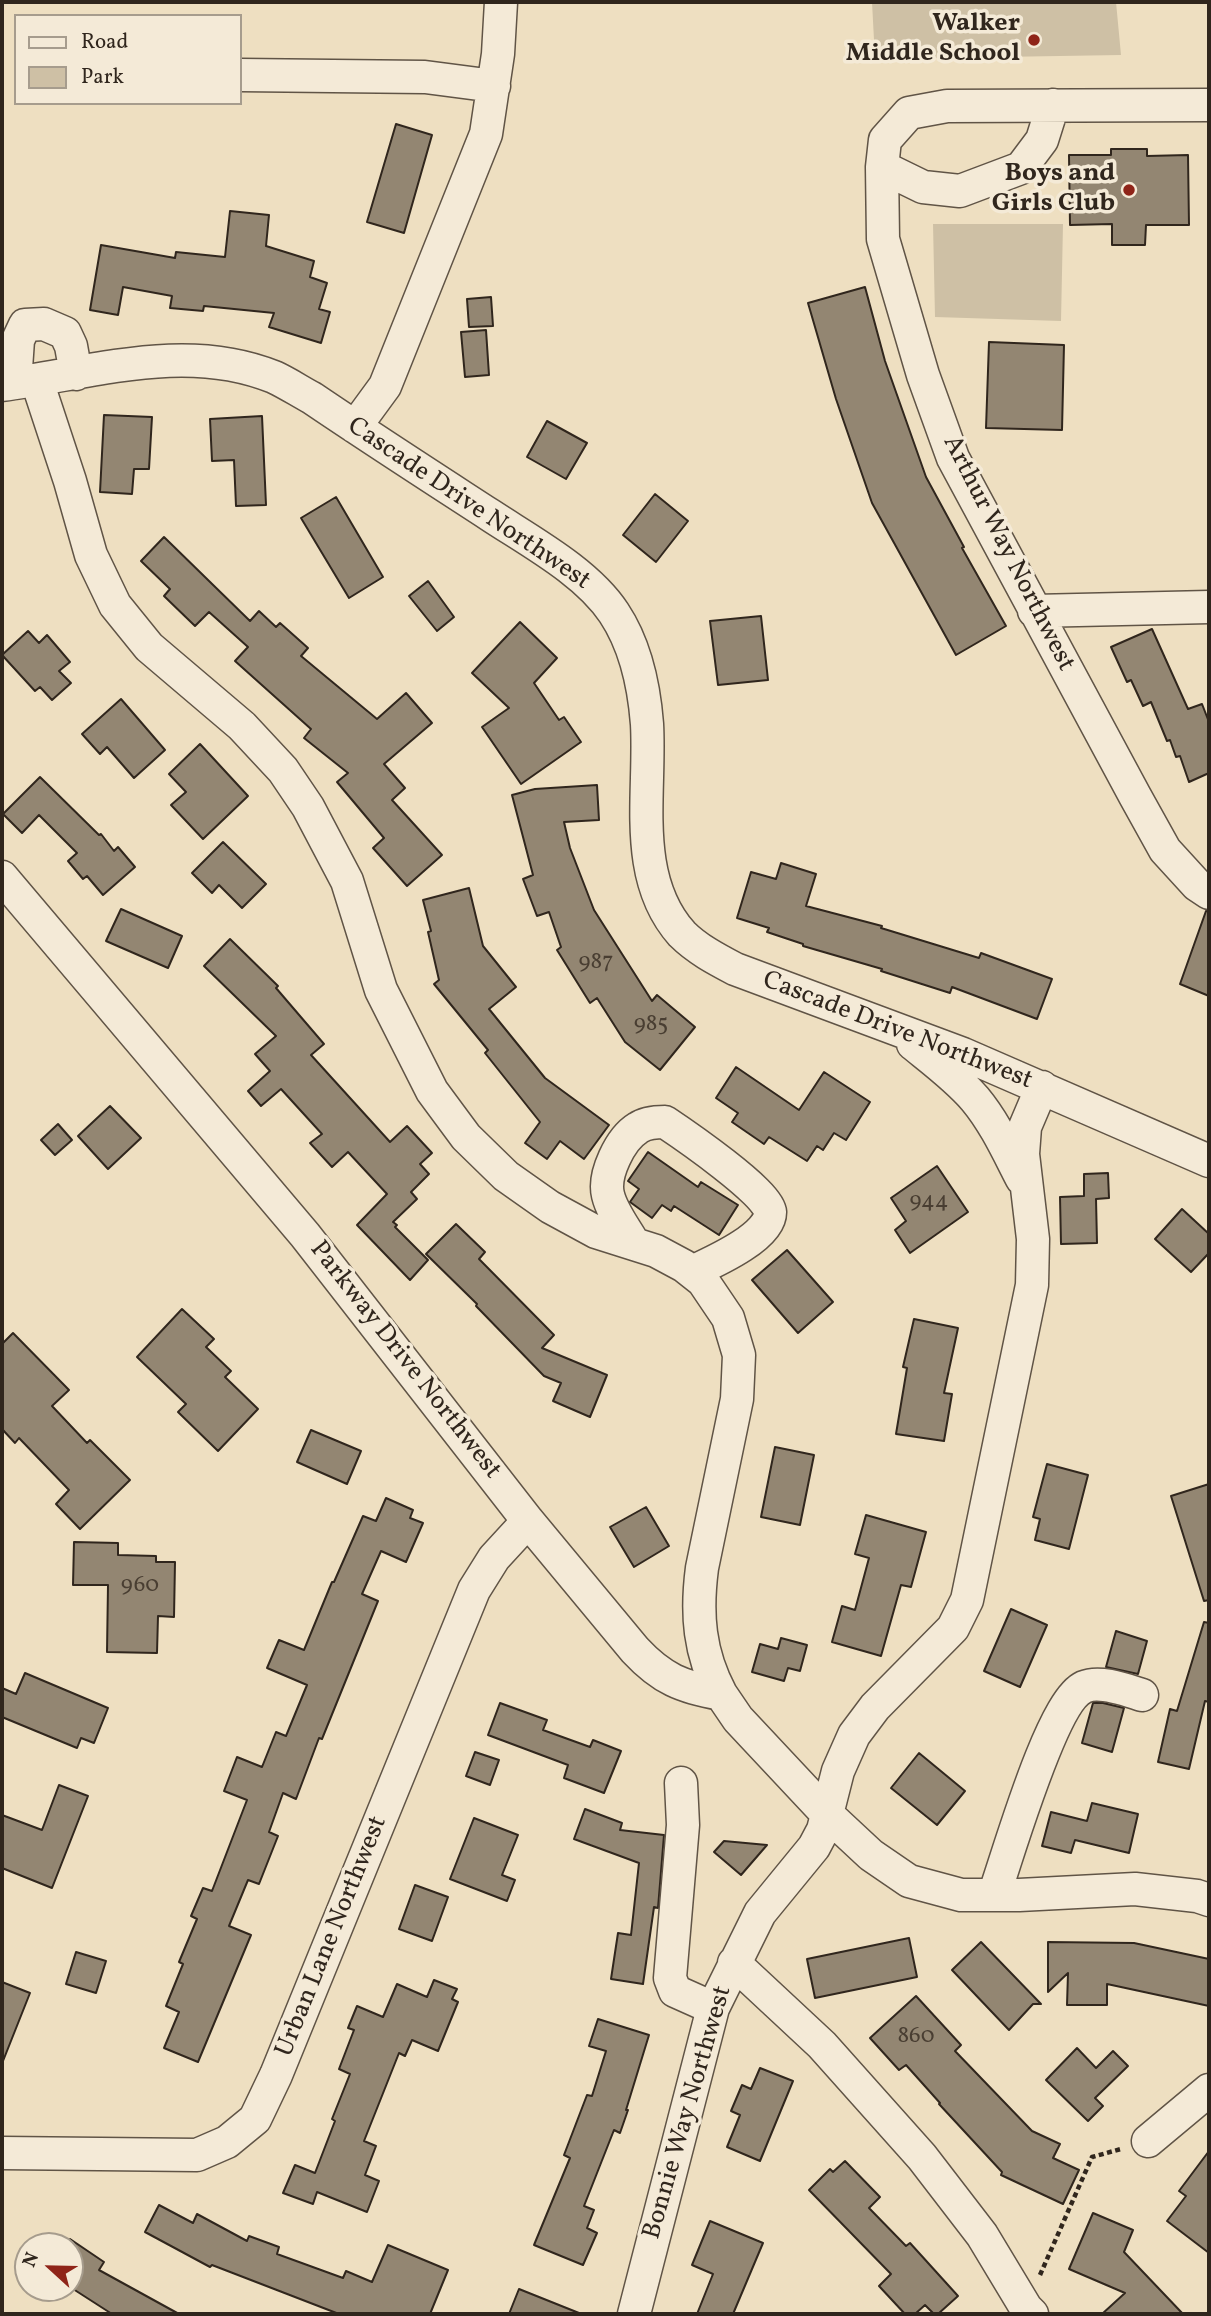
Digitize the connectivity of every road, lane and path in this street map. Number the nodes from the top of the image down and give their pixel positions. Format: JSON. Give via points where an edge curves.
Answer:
{"nodes":[{"id":1,"x":501,"y":2,"type":"edge"},
{"id":2,"x":242,"y":75,"type":"edge"},
{"id":3,"x":494,"y":86,"type":"junction"},
{"id":4,"x":1052,"y":105,"type":"junction"},
{"id":5,"x":1209,"y":105,"type":"edge"},
{"id":6,"x":883,"y":154,"type":"junction"},
{"id":7,"x":76,"y":374,"type":"junction"},
{"id":8,"x":18,"y":383,"type":"edge"},
{"id":9,"x":355,"y":427,"type":"junction"},
{"id":10,"x":1209,"y":607,"type":"edge"},
{"id":11,"x":1034,"y":611,"type":"junction"},
{"id":12,"x":2,"y":877,"type":"edge"},
{"id":13,"x":1209,"y":893,"type":"edge"},
{"id":14,"x":896,"y":1030,"type":"junction"},
{"id":15,"x":1042,"y":1087,"type":"junction"},
{"id":16,"x":1209,"y":1161,"type":"edge"},
{"id":17,"x":1028,"y":1190,"type":"junction"},
{"id":18,"x":634,"y":1244,"type":"junction"},
{"id":19,"x":692,"y":1272,"type":"junction"},
{"id":20,"x":528,"y":1521,"type":"junction"},
{"id":21,"x":721,"y":1694,"type":"junction"},
{"id":22,"x":1142,"y":1695,"type":"dead end"},
{"id":23,"x":681,"y":1783,"type":"dead end"},
{"id":24,"x":827,"y":1814,"type":"junction"},
{"id":25,"x":994,"y":1895,"type":"junction"},
{"id":26,"x":1209,"y":1900,"type":"edge"},
{"id":27,"x":734,"y":1963,"type":"junction"},
{"id":28,"x":713,"y":2008,"type":"junction"},
{"id":29,"x":1209,"y":2090,"type":"edge"},
{"id":30,"x":1148,"y":2141,"type":"joint"},
{"id":31,"x":2,"y":2153,"type":"edge"},
{"id":32,"x":1027,"y":2312,"type":"edge"},
{"id":33,"x":634,"y":2314,"type":"edge"}],
"edges":[{"from":1,"to":3,"type":"street"},
{"from":2,"to":3,"type":"street","via":[[425,77]]},
{"from":3,"to":9,"type":"street","via":[[486,134],[386,386]]},
{"from":4,"to":5,"type":"street"},
{"from":4,"to":6,"type":"street","via":[[947,106],[909,113]]},
{"from":4,"to":6,"type":"street","via":[[1042,140],[1021,168],[960,191],[923,187]]},
{"from":6,"to":11,"type":"street","name":"Arthur Way Northwest","via":[[883,239],[923,375],[953,458]]},
{"from":7,"to":8,"type":"street","name":"Cascade Drive Northwest"},
{"from":7,"to":8,"type":"street","via":[[65,333],[44,324],[25,325],[18,340]]},
{"from":7,"to":9,"type":"street","name":"Cascade Drive Northwest","via":[[141,362],[219,362],[275,378]]},
{"from":8,"to":18,"type":"street","via":[[70,481],[91,555],[115,605],[149,647],[242,726],[283,770],[308,807],[347,881],[381,990],[432,1091],[466,1137],[506,1176],[596,1232]]},
{"from":9,"to":14,"type":"street","name":"Cascade Drive Northwest","via":[[540,548],[590,586],[612,610],[639,667],[647,723],[650,866],[666,912],[683,935],[735,969]]},
{"from":10,"to":11,"type":"street"},
{"from":11,"to":13,"type":"street","name":"Arthur Way Northwest","via":[[1165,850]]},
{"from":12,"to":20,"type":"street","name":"Parkway Drive Northwest","via":[[311,1243]]},
{"from":14,"to":15,"type":"street","name":"Cascade Drive Northwest"},
{"from":14,"to":17,"type":"street","via":[[975,1099]]},
{"from":15,"to":16,"type":"street"},
{"from":15,"to":17,"type":"street","name":"Cascade Drive Northwest","via":[[1025,1127]]},
{"from":17,"to":24,"type":"street","name":"Cascade Drive Northwest","via":[[1032,1284],[967,1600],[953,1628],[875,1707],[854,1735]]},
{"from":18,"to":19,"type":"street"},
{"from":18,"to":19,"type":"street","via":[[611,1206],[608,1175],[615,1154],[637,1128],[664,1122],[738,1175],[765,1200],[770,1212],[766,1224],[738,1250]]},
{"from":19,"to":21,"type":"street","via":[[728,1318],[739,1355],[737,1399],[698,1593],[708,1670]]},
{"from":20,"to":21,"type":"street","name":"Parkway Drive Northwest","via":[[652,1668],[673,1682]]},
{"from":20,"to":31,"type":"street","name":"Urban Lane Northwest","via":[[494,1558],[474,1590],[254,2119],[227,2142],[197,2155]]},
{"from":21,"to":24,"type":"street","via":[[738,1719]]},
{"from":22,"to":25,"type":"street","via":[[1108,1685],[1084,1687],[1071,1698],[1037,1769]]},
{"from":23,"to":28,"type":"street","via":[[683,1825],[670,1978],[675,1991]]},
{"from":24,"to":25,"type":"street","via":[[870,1855],[909,1881],[961,1895]]},
{"from":24,"to":27,"type":"street","name":"Bonnie Way Northwest","via":[[814,1847],[760,1913]]},
{"from":25,"to":26,"type":"street","via":[[1135,1889]]},
{"from":27,"to":28,"type":"street","name":"Bonnie Way Northwest"},
{"from":27,"to":32,"type":"street","via":[[822,2045],[922,2157],[982,2235]]},
{"from":28,"to":33,"type":"street","name":"Bonnie Way Northwest"},
{"from":29,"to":30,"type":"street"},
{"from":30,"to":32,"type":"path","via":[[1093,2157]]}]}
